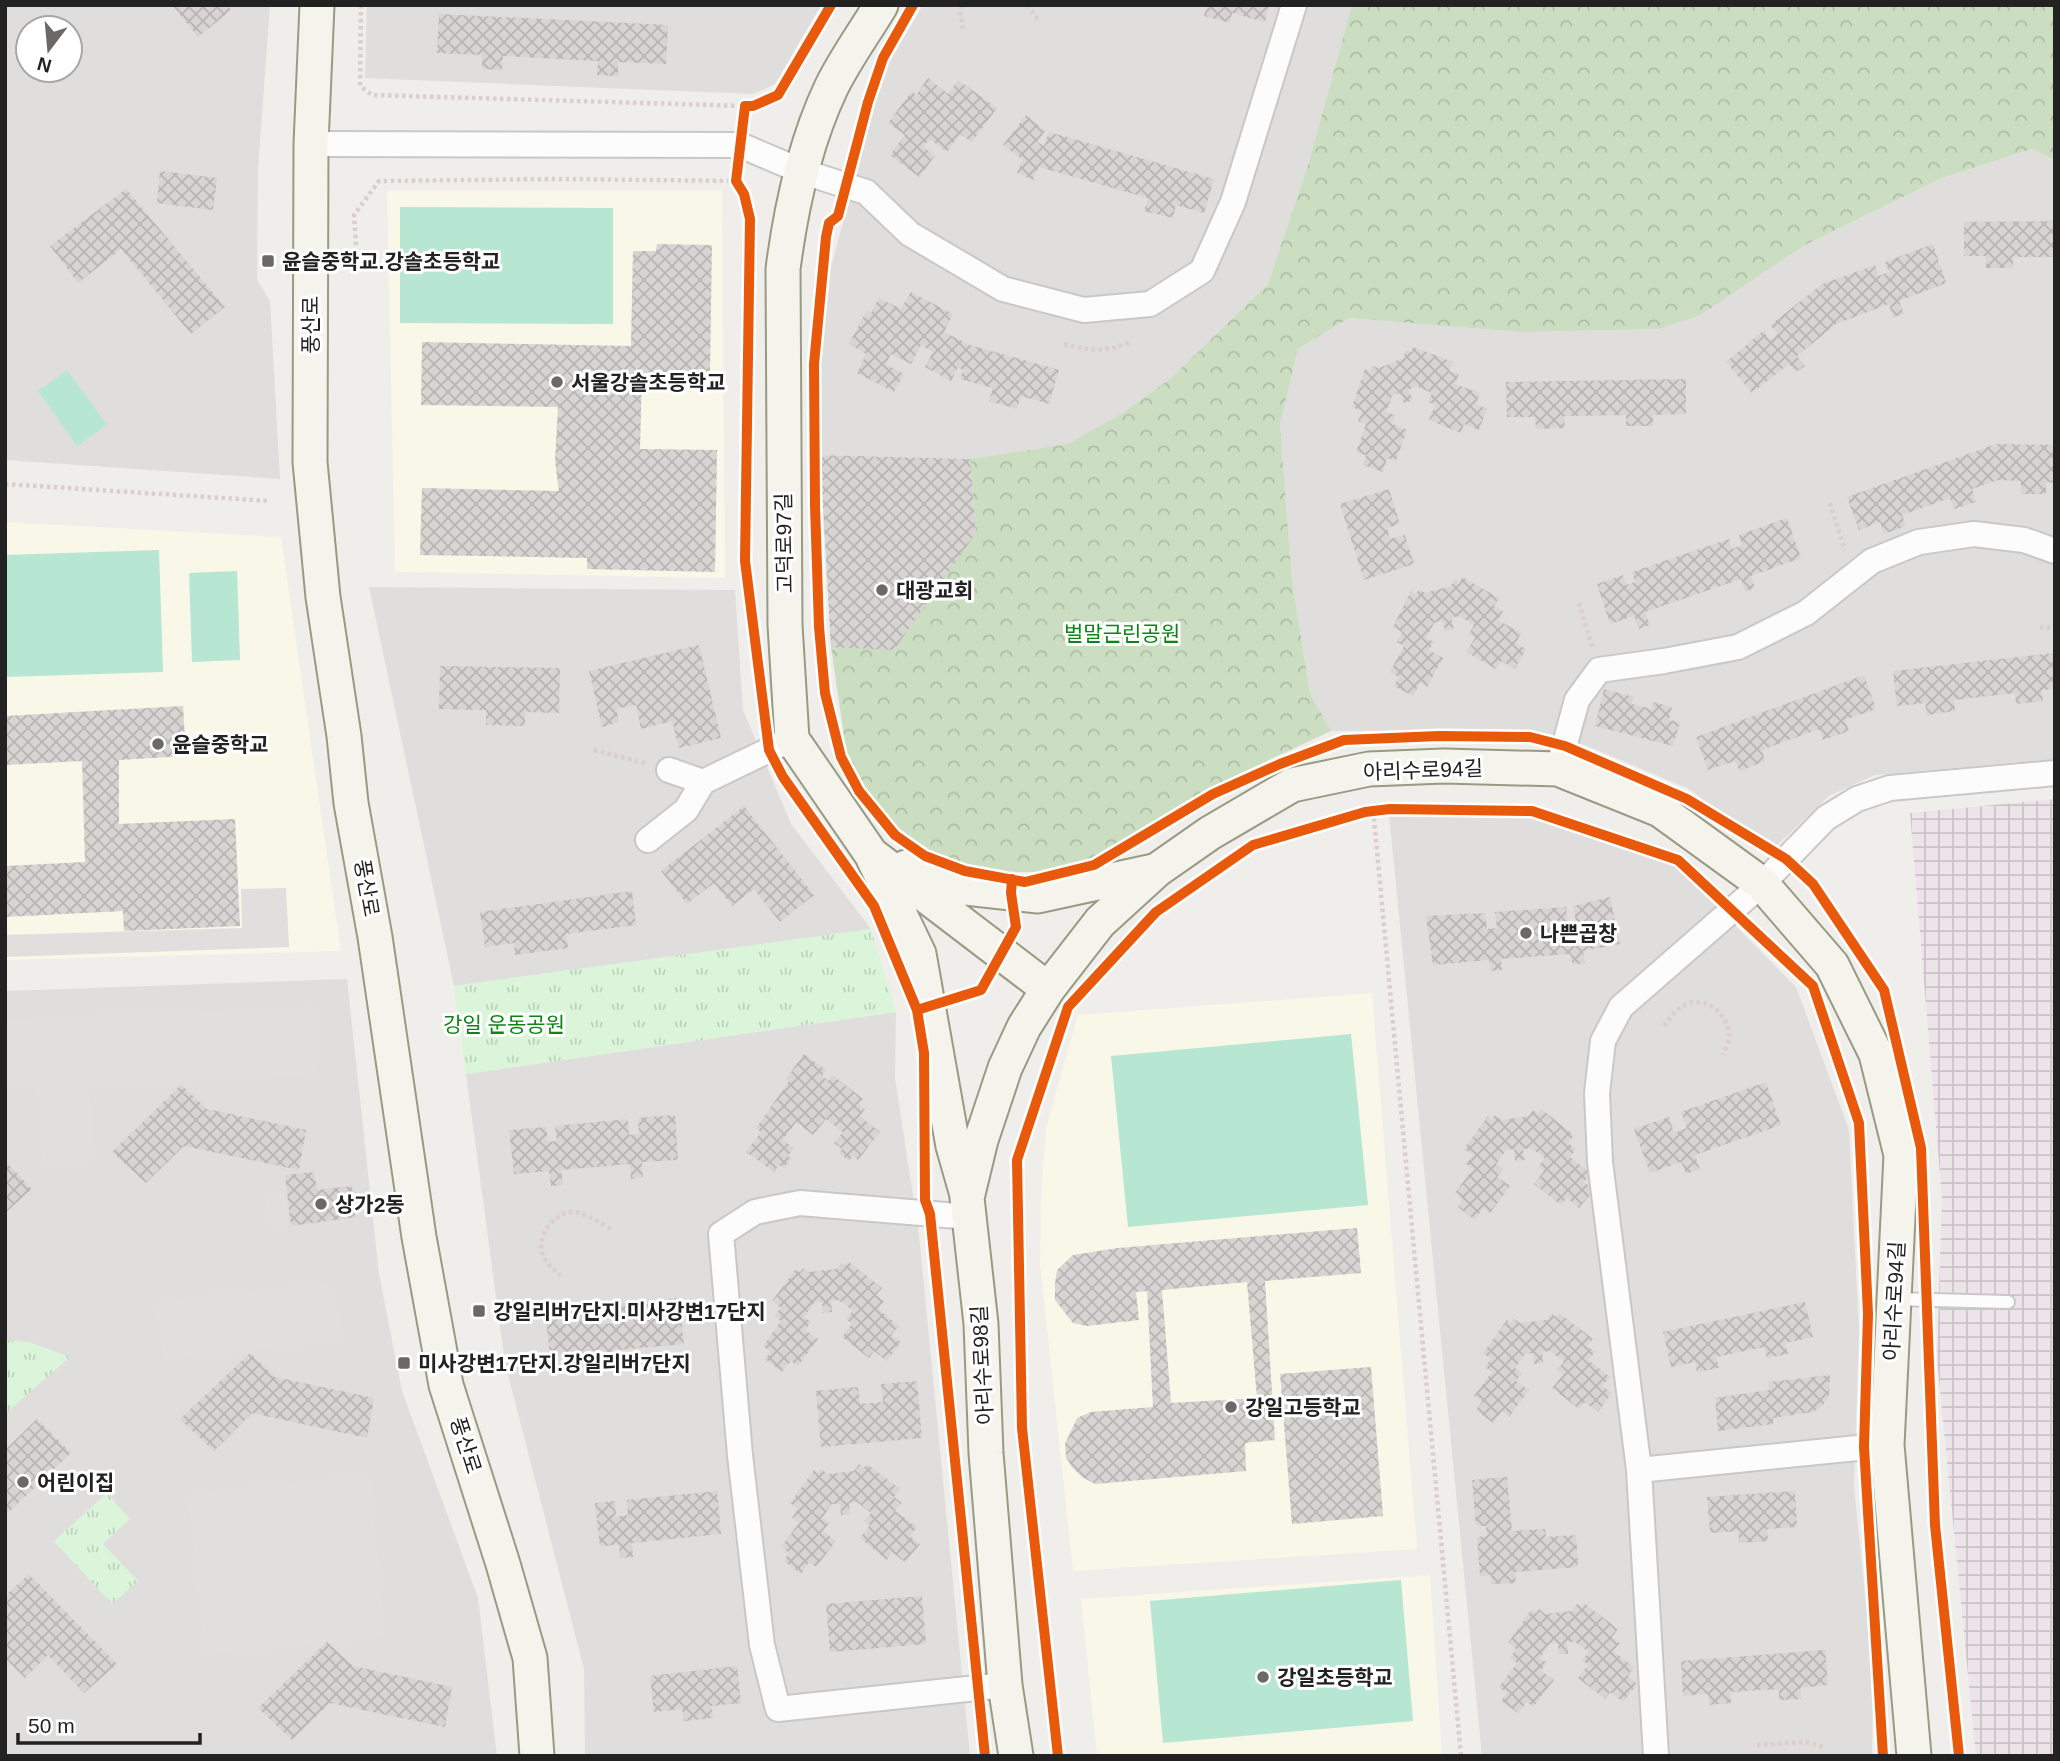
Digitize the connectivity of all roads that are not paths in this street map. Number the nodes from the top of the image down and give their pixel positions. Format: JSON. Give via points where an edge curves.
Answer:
{"nodes":[{"id":1,"x":317,"y":5,"type":"edge"},
{"id":2,"x":881,"y":5,"type":"edge"},
{"id":3,"x":1294,"y":5,"type":"edge"},
{"id":4,"x":310,"y":144,"type":"junction"},
{"id":5,"x":801,"y":171,"type":"junction"},
{"id":6,"x":2055,"y":551,"type":"edge"},
{"id":7,"x":792,"y":739,"type":"junction"},
{"id":8,"x":1559,"y":769,"type":"junction"},
{"id":9,"x":669,"y":770,"type":"road end"},
{"id":10,"x":2055,"y":773,"type":"edge"},
{"id":11,"x":703,"y":782,"type":"junction"},
{"id":12,"x":648,"y":841,"type":"dead end"},
{"id":13,"x":871,"y":853,"type":"junction"},
{"id":14,"x":1157,"y":870,"type":"junction"},
{"id":15,"x":1762,"y":884,"type":"junction"},
{"id":16,"x":1048,"y":989,"type":"junction"},
{"id":17,"x":968,"y":1207,"type":"junction"},
{"id":18,"x":1895,"y":1299,"type":"junction"},
{"id":19,"x":2008,"y":1302,"type":"dead end"},
{"id":20,"x":1887,"y":1445,"type":"junction"},
{"id":21,"x":1639,"y":1470,"type":"junction"},
{"id":22,"x":1005,"y":1685,"type":"junction"},
{"id":23,"x":537,"y":1756,"type":"edge"},
{"id":24,"x":1016,"y":1756,"type":"edge"},
{"id":25,"x":1656,"y":1756,"type":"edge"},
{"id":26,"x":1913,"y":1756,"type":"edge"}],
"edges":[{"from":1,"to":4,"type":"street","name":"풍산로"},
{"from":2,"to":5,"type":"street","name":"고덕로97길","via":[[832,87]]},
{"from":3,"to":5,"type":"street","via":[[1233,202],[1202,271],[1150,304],[1084,310],[1003,289],[911,234],[866,192]]},
{"from":4,"to":5,"type":"street","via":[[740,145]]},
{"from":4,"to":23,"type":"street","name":"풍산로","via":[[310,461],[351,803],[446,1385],[530,1658]]},
{"from":5,"to":7,"type":"street","name":"고덕로97길","via":[[783,269],[785,625]]},
{"from":6,"to":8,"type":"street","via":[[2024,540],[1974,534],[1919,542],[1872,561],[1806,613],[1738,647],[1599,670],[1577,700]]},
{"from":7,"to":11,"type":"street"},
{"from":7,"to":13,"type":"street"},
{"from":8,"to":14,"type":"street","name":"아리수로94길","via":[[1369,769],[1292,785]]},
{"from":8,"to":15,"type":"street","name":"아리수로94길","via":[[1660,810]]},
{"from":9,"to":11,"type":"street"},
{"from":10,"to":15,"type":"street","via":[[1890,788],[1857,799],[1826,818]]},
{"from":11,"to":12,"type":"street","via":[[686,810]]},
{"from":13,"to":14,"type":"street","via":[[957,887],[1038,896]]},
{"from":13,"to":16,"type":"street"},
{"from":13,"to":17,"type":"street","via":[[919,954]]},
{"from":14,"to":16,"type":"street","name":"아리수로94길","via":[[1100,922]]},
{"from":15,"to":18,"type":"street","name":"아리수로94길","via":[[1832,965],[1876,1054],[1900,1155]]},
{"from":15,"to":21,"type":"street","via":[[1621,1007],[1603,1041],[1597,1093],[1600,1162]]},
{"from":16,"to":17,"type":"street","name":"아리수로98길","via":[[1006,1068],[981,1140]]},
{"from":17,"to":22,"type":"street","name":"아리수로98길","via":[[981,1324],[986,1454]]},
{"from":17,"to":22,"type":"street","via":[[800,1203],[755,1212],[721,1234],[761,1645],[778,1709]]},
{"from":18,"to":19,"type":"lane"},
{"from":18,"to":20,"type":"street","name":"아리수로94길"},
{"from":20,"to":21,"type":"street"},
{"from":20,"to":26,"type":"street","name":"아리수로94길"},
{"from":21,"to":25,"type":"street"},
{"from":22,"to":24,"type":"street","name":"아리수로98길"}]}
